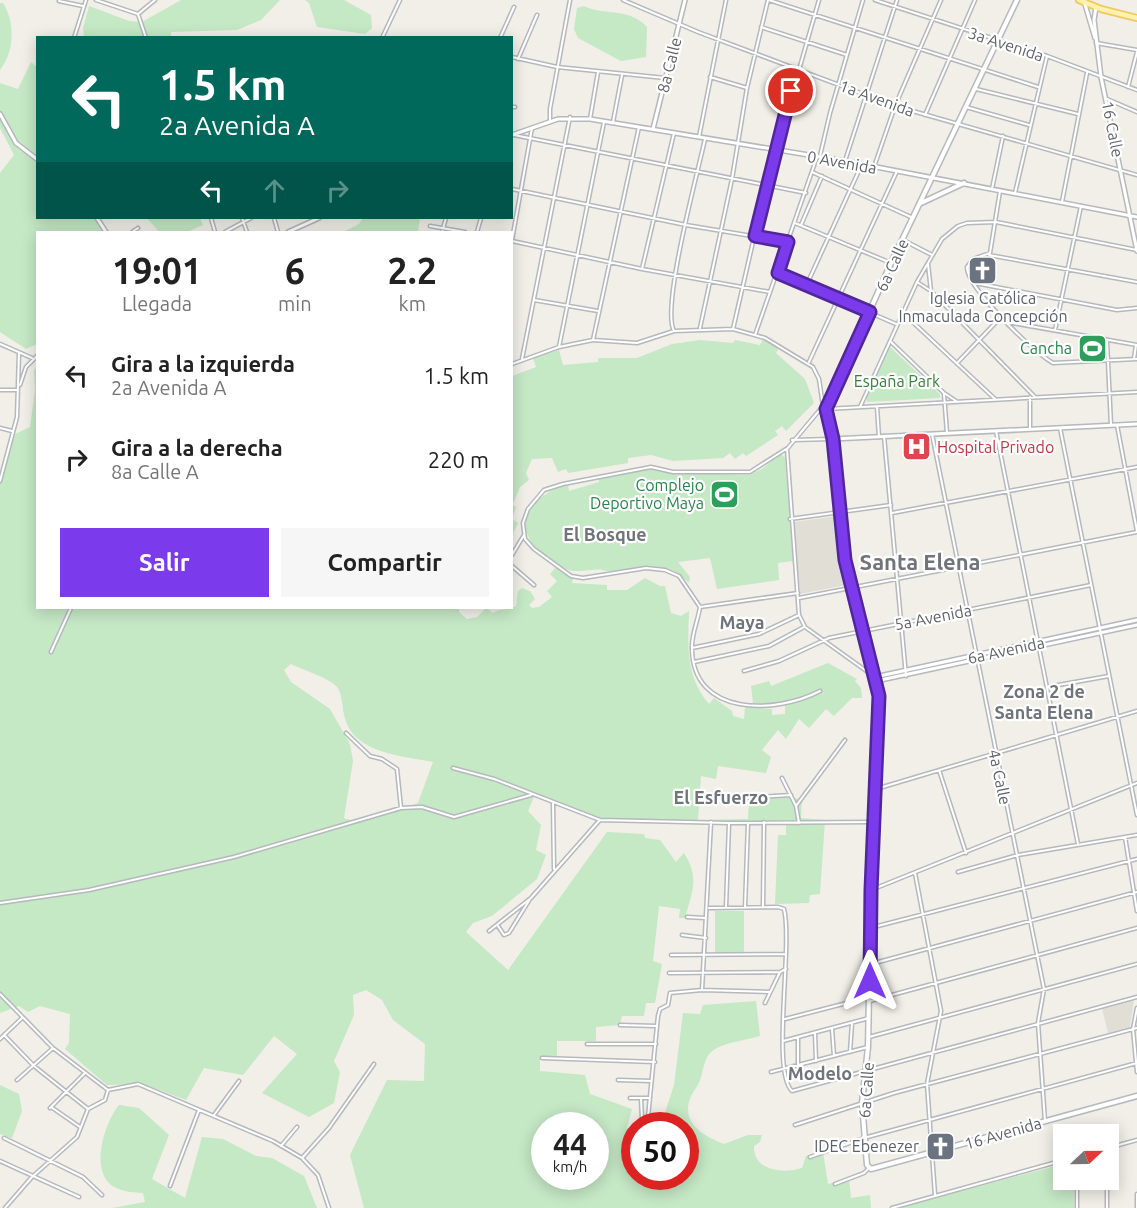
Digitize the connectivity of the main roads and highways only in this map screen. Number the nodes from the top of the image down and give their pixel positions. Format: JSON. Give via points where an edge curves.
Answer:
{"nodes":[{"id":1,"x":1017,"y":0,"type":"edge"},
{"id":2,"x":1082,"y":0,"type":"edge"},
{"id":3,"x":1137,"y":18,"type":"edge"},
{"id":4,"x":964,"y":183,"type":"road end"},
{"id":5,"x":921,"y":203,"type":"junction"},
{"id":6,"x":1137,"y":1096,"type":"edge"},
{"id":7,"x":868,"y":1169,"type":"joint"}],
"edges":[{"from":1,"to":5,"type":"main road","name":"6a Calle"},
{"from":2,"to":3,"type":"main road"},
{"from":4,"to":5,"type":"main road"},
{"from":5,"to":7,"type":"main road","name":"6a Calle","via":[[826,409],[850,588],[875,679],[880,725],[871,890],[869,1037],[862,1103]]},
{"from":6,"to":7,"type":"main road","name":"16 Avenida"}]}
